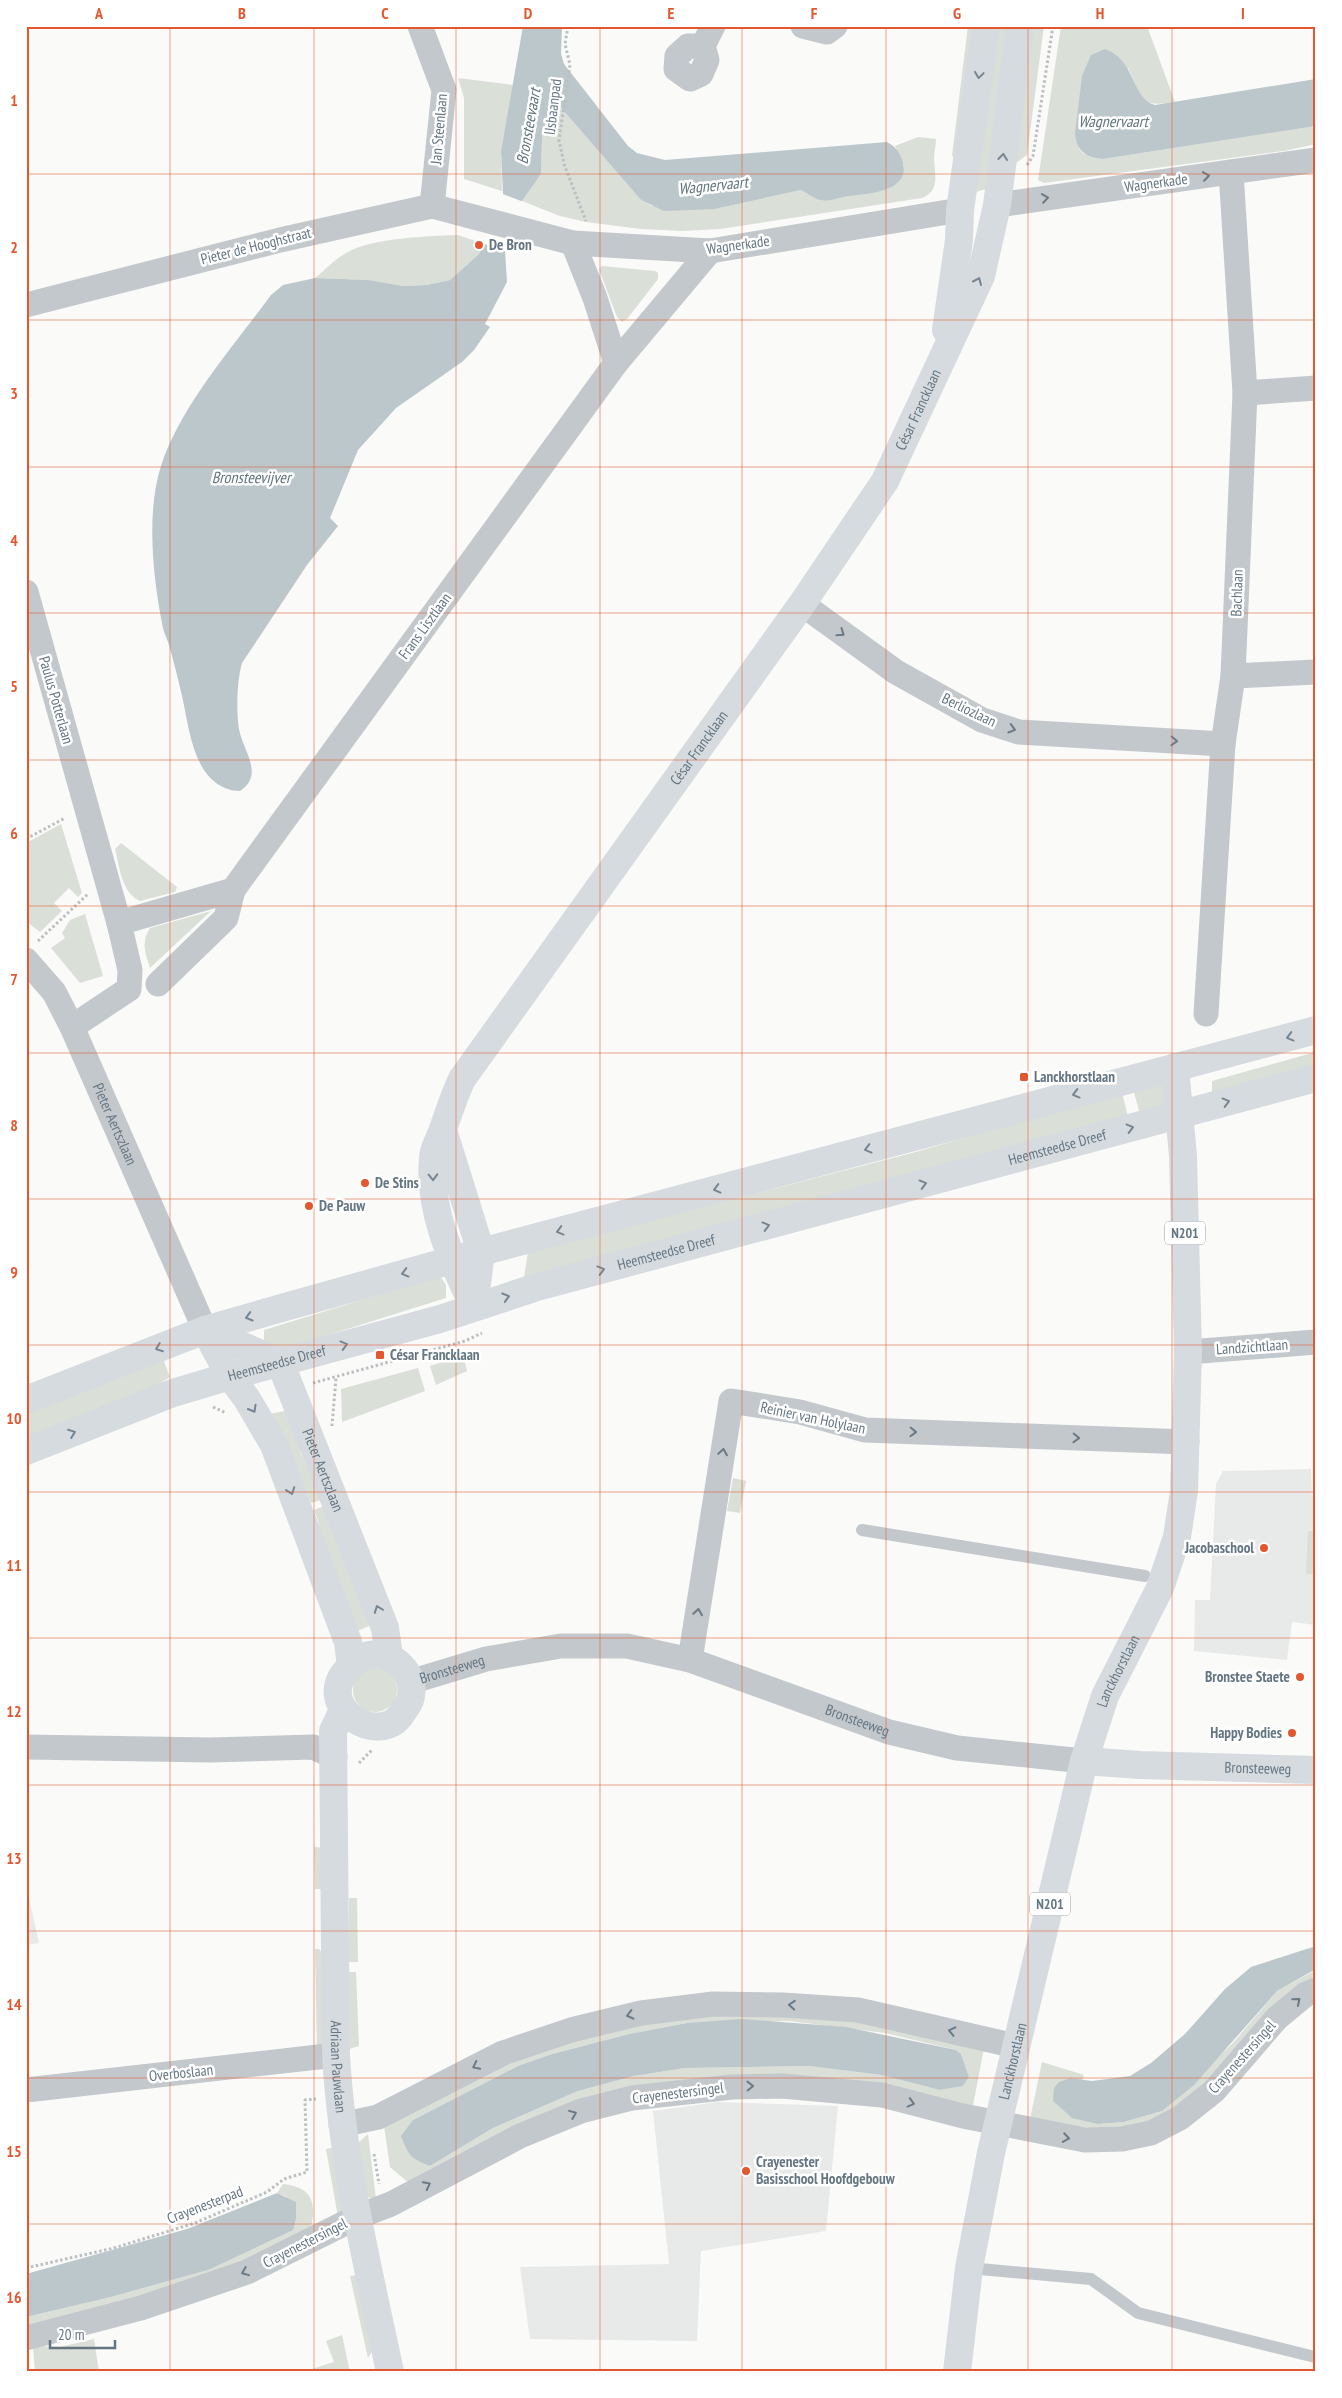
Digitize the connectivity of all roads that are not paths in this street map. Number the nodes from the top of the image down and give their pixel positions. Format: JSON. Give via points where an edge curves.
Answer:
{"nodes":[{"id":1,"x":420,"y":26,"type":"edge"},
{"id":2,"x":803,"y":26,"type":"edge"},
{"id":3,"x":835,"y":26,"type":"edge"},
{"id":4,"x":986,"y":26,"type":"edge"},
{"id":5,"x":1020,"y":26,"type":"edge"},
{"id":6,"x":1316,"y":160,"type":"edge"},
{"id":7,"x":1231,"y":172,"type":"junction"},
{"id":8,"x":997,"y":205,"type":"junction"},
{"id":9,"x":432,"y":206,"type":"junction"},
{"id":10,"x":960,"y":210,"type":"junction"},
{"id":11,"x":487,"y":219,"type":"joint"},
{"id":12,"x":573,"y":243,"type":"junction"},
{"id":13,"x":710,"y":250,"type":"junction"},
{"id":14,"x":26,"y":305,"type":"edge"},
{"id":15,"x":943,"y":357,"type":"junction"},
{"id":16,"x":616,"y":363,"type":"junction"},
{"id":17,"x":1316,"y":388,"type":"edge"},
{"id":18,"x":1246,"y":393,"type":"junction"},
{"id":19,"x":26,"y":592,"type":"edge"},
{"id":20,"x":802,"y":604,"type":"junction"},
{"id":21,"x":1316,"y":672,"type":"edge"},
{"id":22,"x":1233,"y":676,"type":"junction"},
{"id":23,"x":1223,"y":744,"type":"junction"},
{"id":24,"x":233,"y":890,"type":"junction"},
{"id":25,"x":119,"y":923,"type":"junction"},
{"id":26,"x":30,"y":953,"type":"edge"},
{"id":27,"x":158,"y":984,"type":"dead end"},
{"id":28,"x":1206,"y":1014,"type":"dead end"},
{"id":29,"x":72,"y":1027,"type":"junction"},
{"id":30,"x":1316,"y":1030,"type":"edge"},
{"id":31,"x":1175,"y":1067,"type":"junction"},
{"id":32,"x":1316,"y":1078,"type":"edge"},
{"id":33,"x":1179,"y":1115,"type":"junction"},
{"id":34,"x":443,"y":1130,"type":"junction"},
{"id":35,"x":480,"y":1252,"type":"junction"},
{"id":36,"x":452,"y":1260,"type":"junction"},
{"id":37,"x":474,"y":1307,"type":"junction"},
{"id":38,"x":205,"y":1330,"type":"junction"},
{"id":39,"x":1316,"y":1342,"type":"edge"},
{"id":40,"x":1188,"y":1352,"type":"junction"},
{"id":41,"x":280,"y":1362,"type":"junction"},
{"id":42,"x":230,"y":1376,"type":"junction"},
{"id":43,"x":26,"y":1400,"type":"edge"},
{"id":44,"x":1187,"y":1442,"type":"junction"},
{"id":45,"x":26,"y":1451,"type":"edge"},
{"id":46,"x":862,"y":1530,"type":"dead end"},
{"id":47,"x":1146,"y":1576,"type":"dead end"},
{"id":48,"x":389,"y":1656,"type":"junction"},
{"id":49,"x":690,"y":1660,"type":"junction"},
{"id":50,"x":351,"y":1666,"type":"junction"},
{"id":51,"x":410,"y":1682,"type":"junction"},
{"id":52,"x":343,"y":1710,"type":"junction"},
{"id":53,"x":366,"y":1725,"type":"junction"},
{"id":54,"x":26,"y":1747,"type":"edge"},
{"id":55,"x":335,"y":1757,"type":"junction"},
{"id":56,"x":1084,"y":1761,"type":"junction"},
{"id":57,"x":1316,"y":1770,"type":"edge"},
{"id":58,"x":1316,"y":1990,"type":"edge"},
{"id":59,"x":1016,"y":2046,"type":"junction"},
{"id":60,"x":336,"y":2055,"type":"junction"},
{"id":61,"x":26,"y":2090,"type":"edge"},
{"id":62,"x":998,"y":2123,"type":"junction"},
{"id":63,"x":341,"y":2125,"type":"junction"},
{"id":64,"x":347,"y":2222,"type":"junction"},
{"id":65,"x":969,"y":2268,"type":"junction"},
{"id":66,"x":26,"y":2338,"type":"edge"},
{"id":67,"x":1316,"y":2357,"type":"edge"},
{"id":68,"x":390,"y":2372,"type":"edge"},
{"id":69,"x":956,"y":2372,"type":"edge"}],
"edges":[{"from":1,"to":9,"type":"street","name":"Jan Steenlaan","via":[[444,90]]},
{"from":2,"to":3,"type":"street","via":[[827,32]]},
{"from":4,"to":10,"type":"main road","name":"César Francklaan","one_way":true},
{"from":8,"to":5,"type":"main road","name":"César Francklaan","one_way":true},
{"from":6,"to":7,"type":"street","name":"Wagnerkade"},
{"from":8,"to":7,"type":"street","name":"Wagnerkade","one_way":true},
{"from":7,"to":18,"type":"street","name":"Bachlaan"},
{"from":15,"to":8,"type":"main road","name":"César Francklaan","one_way":true,"via":[[981,276]]},
{"from":9,"to":11,"type":"street","name":"Pieter de Hooghstraat"},
{"from":9,"to":14,"type":"street","name":"Pieter de Hooghstraat","via":[[280,240]]},
{"from":10,"to":13,"type":"street","name":"Wagnerkade"},
{"from":10,"to":15,"type":"main road","name":"César Francklaan"},
{"from":11,"to":12,"type":"street","name":"Wagnerkade"},
{"from":12,"to":13,"type":"street","name":"Wagnerkade"},
{"from":12,"to":16,"type":"street"},
{"from":13,"to":16,"type":"street","name":"Frans Lisztlaan"},
{"from":15,"to":20,"type":"main road","name":"César Francklaan","via":[[885,481]]},
{"from":16,"to":24,"type":"street","name":"Frans Lisztlaan"},
{"from":17,"to":18,"type":"street"},
{"from":18,"to":22,"type":"street","name":"Bachlaan"},
{"from":19,"to":25,"type":"street","name":"Paulus Potterlaan"},
{"from":20,"to":23,"type":"street","name":"Berliozlaan","one_way":true,"via":[[896,672],[982,720],[1019,732]]},
{"from":20,"to":34,"type":"main road","name":"César Francklaan","via":[[462,1079],[449,1106]]},
{"from":21,"to":22,"type":"street"},
{"from":22,"to":23,"type":"street","name":"Bachlaan"},
{"from":23,"to":28,"type":"street","name":"Bachlaan"},
{"from":24,"to":25,"type":"street"},
{"from":24,"to":27,"type":"street","via":[[226,918]]},
{"from":25,"to":29,"type":"street","name":"Paulus Potterlaan","via":[[130,970],[129,989]]},
{"from":26,"to":29,"type":"street","name":"Pieter Aertszlaan"},
{"from":29,"to":38,"type":"street","name":"Pieter Aertszlaan"},
{"from":30,"to":31,"type":"main road","one_way":true},
{"from":31,"to":33,"type":"main road","name":"Lanckhorstlaan","number":"N201"},
{"from":31,"to":35,"type":"main road","one_way":true},
{"from":33,"to":32,"type":"main road","name":"Heemsteedse Dreef","one_way":true},
{"from":37,"to":33,"type":"main road","name":"Heemsteedse Dreef","one_way":true,"via":[[537,1287]]},
{"from":33,"to":40,"type":"main road","name":"Lanckhorstlaan","number":"N201"},
{"from":34,"to":35,"type":"main road"},
{"from":34,"to":36,"type":"main road","name":"César Francklaan","one_way":true,"via":[[432,1156],[434,1190]]},
{"from":35,"to":36,"type":"main road"},
{"from":35,"to":37,"type":"main road"},
{"from":36,"to":37,"type":"main road","name":"César Francklaan"},
{"from":36,"to":38,"type":"main road","one_way":true},
{"from":41,"to":37,"type":"main road","name":"Heemsteedse Dreef","one_way":true},
{"from":38,"to":41,"type":"main road"},
{"from":38,"to":42,"type":"main road","name":"Pieter Aertszlaan"},
{"from":38,"to":43,"type":"main road","one_way":true},
{"from":39,"to":40,"type":"street","name":"Landzichtlaan"},
{"from":40,"to":44,"type":"main road","name":"Lanckhorstlaan","number":"N201"},
{"from":41,"to":42,"type":"main road","name":"Heemsteedse Dreef"},
{"from":48,"to":41,"type":"main road","name":"Pieter Aertszlaan","one_way":true,"via":[[385,1628]]},
{"from":45,"to":42,"type":"main road","name":"Heemsteedse Dreef","one_way":true,"via":[[173,1393]]},
{"from":42,"to":50,"type":"main road","name":"Pieter Aertszlaan","one_way":true,"via":[[274,1445],[348,1642]]},
{"from":49,"to":44,"type":"street","name":"Reinier van Holylaan","one_way":true,"via":[[731,1402],[800,1412],[865,1430]]},
{"from":44,"to":56,"type":"main road","name":"Lanckhorstlaan","number":"N201","via":[[1177,1537],[1160,1588],[1105,1696]]},
{"from":46,"to":47,"type":"lane"},
{"from":48,"to":50,"type":"main road","via":[[364,1655]]},
{"from":48,"to":51,"type":"main road","via":[[402,1665]]},
{"from":49,"to":51,"type":"street","name":"Bronsteeweg","via":[[627,1646],[561,1646],[486,1659]]},
{"from":49,"to":56,"type":"street","name":"Bronsteeweg","via":[[889,1732],[957,1748]]},
{"from":50,"to":52,"type":"main road","via":[[342,1674],[338,1687]]},
{"from":51,"to":53,"type":"main road","via":[[410,1700],[400,1717],[385,1725]]},
{"from":52,"to":53,"type":"main road"},
{"from":52,"to":55,"type":"main road","name":"Adriaan Pauwlaan","via":[[333,1731]]},
{"from":53,"to":55,"type":"main road"},
{"from":54,"to":55,"type":"street","via":[[313,1748]]},
{"from":55,"to":60,"type":"main road","name":"Adriaan Pauwlaan"},
{"from":56,"to":57,"type":"main road","name":"Bronsteeweg"},
{"from":56,"to":59,"type":"main road","name":"Lanckhorstlaan","number":"N201"},
{"from":62,"to":58,"type":"street","name":"Crayenestersingel","one_way":true,"via":[[1084,2140],[1122,2139],[1150,2133],[1180,2118],[1214,2091],[1277,2018],[1306,1994]]},
{"from":59,"to":62,"type":"main road","name":"Lanckhorstlaan","number":"N201"},
{"from":59,"to":63,"type":"street","one_way":true,"via":[[858,2010],[783,2005],[695,2006],[641,2013],[571,2030],[503,2053],[378,2117]]},
{"from":60,"to":61,"type":"street","name":"Overboslaan"},
{"from":60,"to":63,"type":"main road","name":"Adriaan Pauwlaan"},
{"from":64,"to":62,"type":"street","name":"Crayenestersingel","one_way":true,"via":[[520,2136],[581,2111],[641,2096],[732,2086],[782,2086],[882,2095]]},
{"from":62,"to":65,"type":"main road","name":"Lanckhorstlaan","number":"N201"},
{"from":63,"to":64,"type":"main road","name":"Adriaan Pauwlaan"},
{"from":64,"to":66,"type":"street","name":"Crayenestersingel","one_way":true,"via":[[247,2272],[141,2308]]},
{"from":64,"to":68,"type":"main road","name":"Adriaan Pauwlaan"},
{"from":65,"to":67,"type":"lane","via":[[1091,2279],[1138,2313]]},
{"from":65,"to":69,"type":"main road","name":"Lanckhorstlaan","number":"N201"}]}
